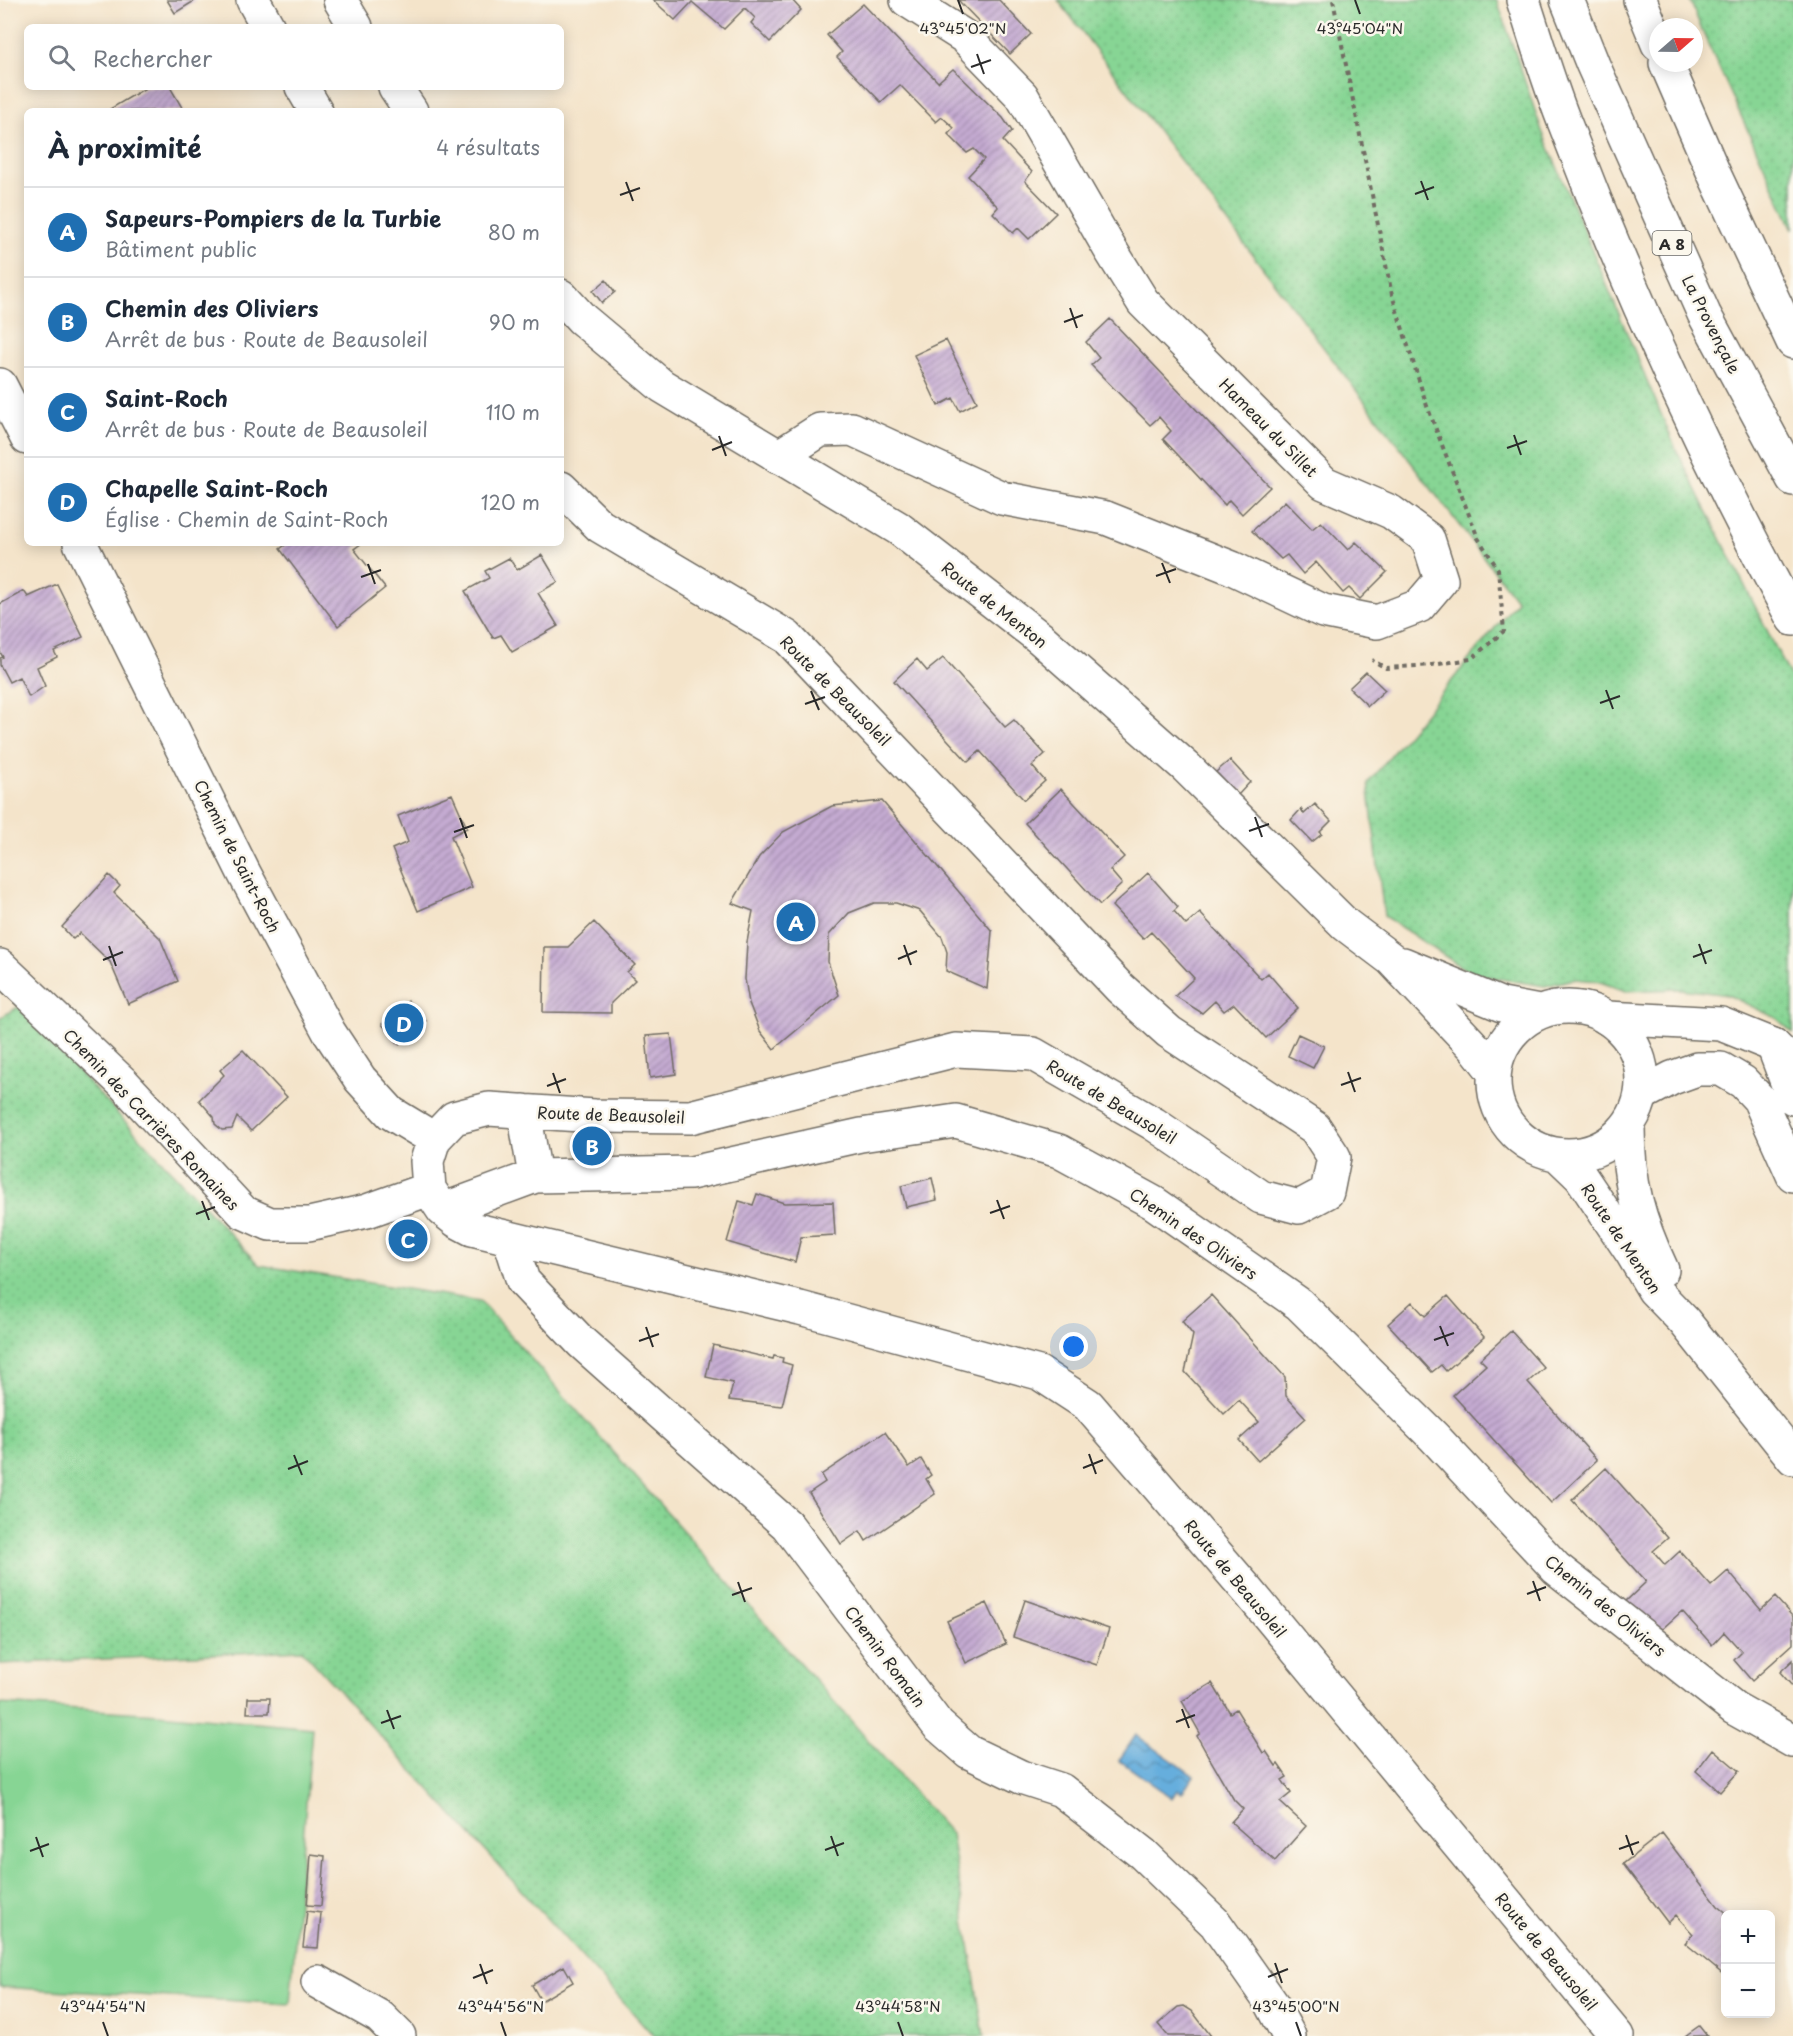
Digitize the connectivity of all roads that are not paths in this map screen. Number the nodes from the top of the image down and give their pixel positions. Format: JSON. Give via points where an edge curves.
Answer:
{"nodes":[{"id":1,"x":253,"y":0,"type":"edge"},
{"id":2,"x":340,"y":0,"type":"edge"},
{"id":3,"x":907,"y":0,"type":"edge"},
{"id":4,"x":1522,"y":0,"type":"edge"},
{"id":5,"x":1567,"y":0,"type":"edge"},
{"id":6,"x":1640,"y":0,"type":"edge"},
{"id":7,"x":1649,"y":22,"type":"edge"},
{"id":8,"x":266,"y":24,"type":"edge"},
{"id":9,"x":355,"y":24,"type":"edge"},
{"id":10,"x":1670,"y":72,"type":"edge"},
{"id":11,"x":304,"y":90,"type":"edge"},
{"id":12,"x":396,"y":90,"type":"edge"},
{"id":13,"x":314,"y":108,"type":"edge"},
{"id":14,"x":409,"y":108,"type":"edge"},
{"id":15,"x":564,"y":299,"type":"edge"},
{"id":16,"x":1793,"y":342,"type":"edge"},
{"id":17,"x":0,"y":385,"type":"edge"},
{"id":18,"x":24,"y":432,"type":"edge"},
{"id":19,"x":778,"y":457,"type":"junction"},
{"id":20,"x":1793,"y":479,"type":"edge"},
{"id":21,"x":564,"y":491,"type":"edge"},
{"id":22,"x":81,"y":546,"type":"edge"},
{"id":23,"x":1793,"y":619,"type":"edge"},
{"id":24,"x":1392,"y":959,"type":"junction"},
{"id":25,"x":0,"y":966,"type":"edge"},
{"id":26,"x":1539,"y":1012,"type":"junction"},
{"id":27,"x":1607,"y":1018,"type":"junction"},
{"id":28,"x":1783,"y":1055,"type":"edge"},
{"id":29,"x":1494,"y":1072,"type":"junction"},
{"id":30,"x":1642,"y":1094,"type":"junction"},
{"id":31,"x":1793,"y":1098,"type":"edge"},
{"id":32,"x":524,"y":1111,"type":"junction"},
{"id":33,"x":1628,"y":1127,"type":"junction"},
{"id":34,"x":434,"y":1138,"type":"junction"},
{"id":35,"x":1558,"y":1155,"type":"junction"},
{"id":36,"x":1793,"y":1174,"type":"edge"},
{"id":37,"x":535,"y":1176,"type":"junction"},
{"id":38,"x":436,"y":1200,"type":"junction"},
{"id":39,"x":510,"y":1240,"type":"junction"},
{"id":40,"x":1684,"y":1321,"type":"junction"},
{"id":41,"x":1793,"y":1458,"type":"edge"},
{"id":42,"x":1793,"y":1741,"type":"edge"},
{"id":43,"x":318,"y":1983,"type":"dead end"},
{"id":44,"x":399,"y":2036,"type":"edge"},
{"id":45,"x":1288,"y":2036,"type":"edge"},
{"id":46,"x":1617,"y":2036,"type":"edge"}],
"edges":[{"from":1,"to":8,"type":"main road"},
{"from":2,"to":9,"type":"main road"},
{"from":3,"to":19,"type":"main road","name":"Hameau du Sillet","via":[[965,36],[1022,96],[1143,302],[1324,483],[1391,512],[1428,539],[1441,580],[1419,606],[1377,622],[1323,611],[1232,568],[1106,518],[1002,498],[852,429],[820,430]]},
{"from":4,"to":23,"type":"main road","via":[[1566,127],[1667,368],[1744,529]]},
{"from":5,"to":20,"type":"main road","name":"La Provençale","number":"A 8","via":[[1704,314]]},
{"from":6,"to":7,"type":"main road"},
{"from":10,"to":16,"type":"main road"},
{"from":11,"to":13,"type":"main road"},
{"from":12,"to":14,"type":"main road"},
{"from":15,"to":19,"type":"main road","name":"Route de Menton","via":[[662,386]]},
{"from":17,"to":18,"type":"main road"},
{"from":19,"to":24,"type":"main road","name":"Route de Menton","via":[[898,528],[1040,638],[1186,767],[1346,925]]},
{"from":21,"to":32,"type":"main road","name":"Route de Beausoleil","via":[[600,526],[787,637],[1120,988],[1169,1032],[1315,1128],[1334,1157],[1327,1192],[1299,1207],[1261,1197],[1154,1124],[1033,1054],[956,1050],[690,1117]]},
{"from":22,"to":34,"type":"main road","name":"Chemin de Saint-Roch","via":[[244,873],[329,1032],[360,1079],[391,1113]]},
{"from":24,"to":26,"type":"main road","name":"Route de Menton","via":[[1502,1005]]},
{"from":24,"to":29,"type":"main road","name":"Route de Menton"},
{"from":25,"to":38,"type":"main road","name":"Chemin des Carrières Romaines","via":[[123,1084],[243,1212],[270,1224],[309,1224]]},
{"from":26,"to":27,"type":"main road","via":[[1562,1007],[1586,1008]]},
{"from":26,"to":29,"type":"main road","via":[[1518,1025],[1501,1045]]},
{"from":27,"to":28,"type":"main road","via":[[1722,1024]]},
{"from":27,"to":30,"type":"main road","via":[[1626,1032],[1637,1052]]},
{"from":28,"to":31,"type":"main road"},
{"from":29,"to":35,"type":"main road","via":[[1501,1114],[1515,1134],[1535,1148]]},
{"from":30,"to":33,"type":"main road"},
{"from":30,"to":36,"type":"main road","via":[[1697,1069],[1721,1069],[1743,1082],[1760,1099]]},
{"from":32,"to":34,"type":"main road","name":"Route de Beausoleil","via":[[489,1109],[454,1118]]},
{"from":32,"to":37,"type":"main road"},
{"from":33,"to":35,"type":"main road","via":[[1606,1146],[1583,1155]]},
{"from":33,"to":40,"type":"main road","name":"Route de Menton","via":[[1636,1206]]},
{"from":34,"to":38,"type":"main road","via":[[427,1161]]},
{"from":35,"to":40,"type":"main road","name":"Route de Menton","via":[[1581,1177],[1654,1290]]},
{"from":37,"to":38,"type":"main road","name":"Chemin des Oliviers"},
{"from":37,"to":42,"type":"main road","name":"Chemin des Oliviers","via":[[691,1173],[861,1135],[956,1121],[1059,1151],[1154,1203],[1299,1304],[1434,1437],[1556,1568],[1734,1708]]},
{"from":38,"to":39,"type":"main road","name":"Route de Beausoleil","via":[[472,1230]]},
{"from":39,"to":45,"type":"main road","name":"Chemin Romain","via":[[523,1281],[582,1343],[787,1525],[938,1725],[969,1752],[1021,1777],[1061,1790],[1143,1854],[1215,1923],[1272,2004]]},
{"from":39,"to":46,"type":"main road","name":"Route de Beausoleil","via":[[800,1308],[1039,1373],[1088,1405],[1249,1592]]},
{"from":40,"to":41,"type":"main road","name":"Route de Menton"},
{"from":43,"to":44,"type":"main road","via":[[380,2017]]}]}
